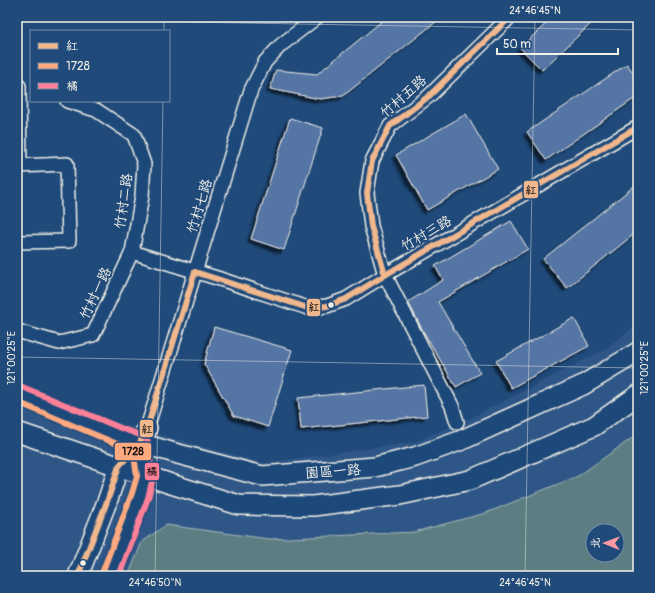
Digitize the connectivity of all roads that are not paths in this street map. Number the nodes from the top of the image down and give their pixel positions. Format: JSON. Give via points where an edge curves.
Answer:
{"nodes":[{"id":1,"x":317,"y":17,"type":"edge"},
{"id":2,"x":510,"y":17,"type":"edge"},
{"id":3,"x":22,"y":87,"type":"edge"},
{"id":4,"x":70,"y":102,"type":"edge"},
{"id":5,"x":638,"y":127,"type":"edge"},
{"id":6,"x":18,"y":166,"type":"edge"},
{"id":7,"x":17,"y":242,"type":"edge"},
{"id":8,"x":132,"y":252,"type":"junction"},
{"id":9,"x":195,"y":272,"type":"junction"},
{"id":10,"x":385,"y":276,"type":"junction"},
{"id":11,"x":17,"y":331,"type":"edge"},
{"id":12,"x":638,"y":352,"type":"edge"},
{"id":13,"x":17,"y":393,"type":"edge"},
{"id":14,"x":638,"y":395,"type":"edge"},
{"id":15,"x":457,"y":422,"type":"dead end"},
{"id":16,"x":17,"y":432,"type":"edge"},
{"id":17,"x":144,"y":435,"type":"junction"},
{"id":18,"x":119,"y":466,"type":"junction"},
{"id":19,"x":145,"y":476,"type":"junction"},
{"id":20,"x":78,"y":576,"type":"edge"},
{"id":21,"x":110,"y":576,"type":"edge"}],
"edges":[{"from":1,"to":9,"type":"street","name":"竹村七路","via":[[281,44],[265,62],[251,90]]},
{"from":2,"to":10,"type":"street","name":"竹村五路","via":[[429,96],[390,126],[372,161],[367,192],[369,213]]},
{"from":3,"to":6,"type":"street"},
{"from":4,"to":8,"type":"street","name":"竹村二路","via":[[96,110],[134,135],[144,164],[142,196]]},
{"from":5,"to":10,"type":"street","name":"竹村三路"},
{"from":6,"to":7,"type":"street","via":[[67,164],[69,241]]},
{"from":8,"to":9,"type":"street"},
{"from":8,"to":11,"type":"street","name":"竹村一路","via":[[93,335],[59,343]]},
{"from":9,"to":10,"type":"street","name":"竹村三路","via":[[308,308],[327,306],[346,299]]},
{"from":9,"to":17,"type":"street","name":"竹村七路"},
{"from":10,"to":15,"type":"street","name":"竹村五路","via":[[452,406]]},
{"from":12,"to":17,"type":"street","name":"園區一路","via":[[583,385],[462,440],[415,457],[375,467],[262,476],[178,454]]},
{"from":13,"to":17,"type":"street","name":"園區一路","via":[[120,437]]},
{"from":14,"to":19,"type":"street","via":[[594,426],[470,480],[400,495],[313,506],[239,504]]},
{"from":16,"to":18,"type":"street"},
{"from":17,"to":18,"type":"street"},
{"from":17,"to":19,"type":"street"},
{"from":18,"to":19,"type":"street"},
{"from":18,"to":20,"type":"street"},
{"from":19,"to":21,"type":"street"}]}
